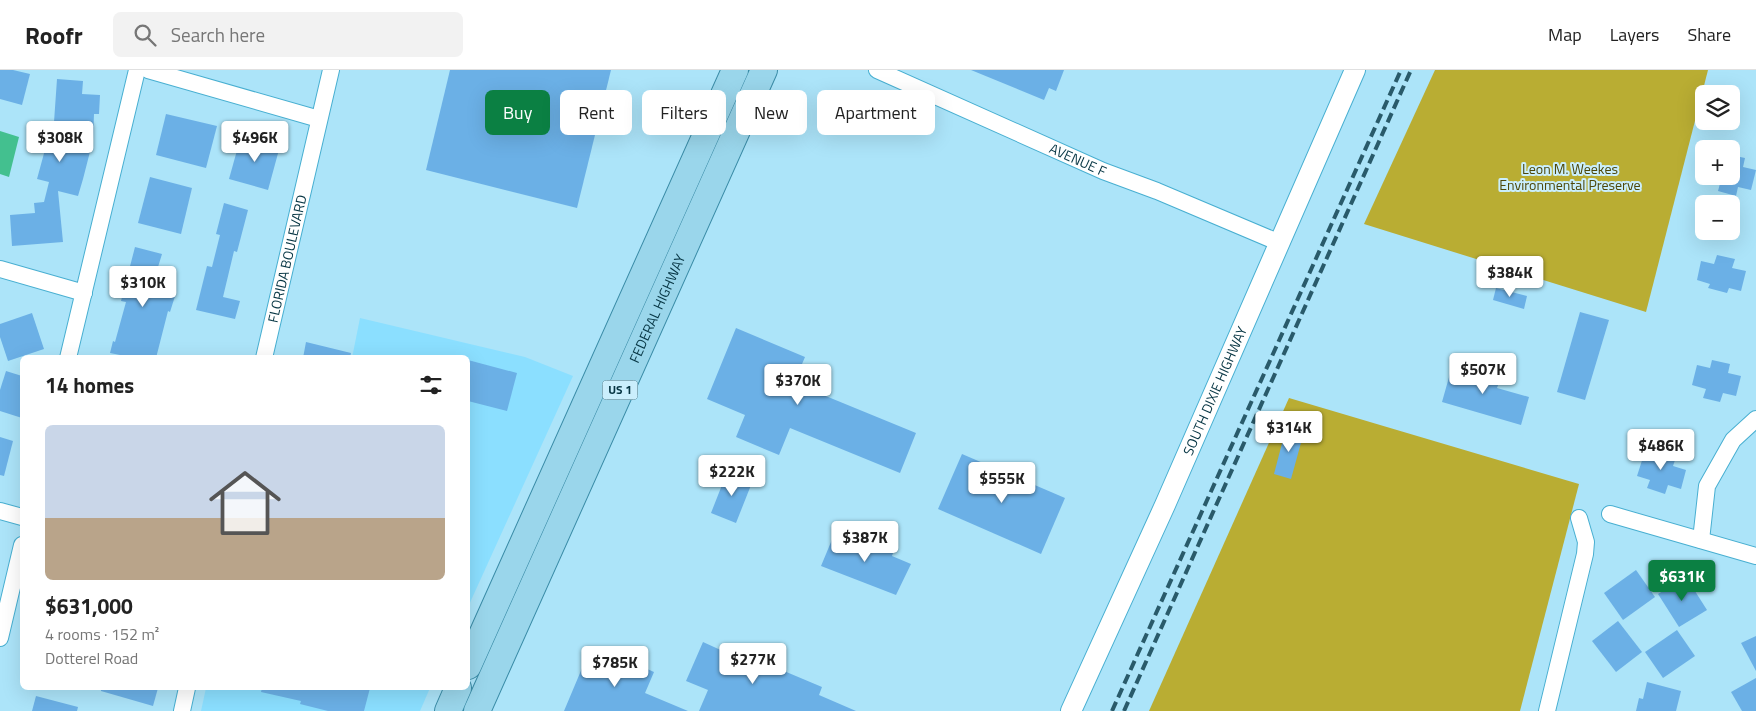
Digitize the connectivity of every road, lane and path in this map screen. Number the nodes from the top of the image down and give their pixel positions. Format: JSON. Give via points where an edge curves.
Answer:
{"nodes":[{"id":1,"x":137,"y":70,"type":"edge"},
{"id":2,"x":148,"y":70,"type":"edge"},
{"id":3,"x":331,"y":70,"type":"edge"},
{"id":4,"x":735,"y":70,"type":"edge"},
{"id":5,"x":764,"y":70,"type":"edge"},
{"id":6,"x":877,"y":70,"type":"edge"},
{"id":7,"x":1355,"y":70,"type":"edge"},
{"id":8,"x":320,"y":119,"type":"junction"},
{"id":9,"x":1280,"y":243,"type":"junction"},
{"id":10,"x":0,"y":269,"type":"edge"},
{"id":11,"x":84,"y":293,"type":"junction"},
{"id":12,"x":69,"y":355,"type":"edge"},
{"id":13,"x":265,"y":355,"type":"edge"},
{"id":14,"x":1756,"y":419,"type":"edge"},
{"id":15,"x":0,"y":510,"type":"edge"},
{"id":16,"x":1610,"y":514,"type":"dead end"},
{"id":17,"x":20,"y":516,"type":"edge"},
{"id":18,"x":1579,"y":518,"type":"dead end"},
{"id":19,"x":1701,"y":540,"type":"junction"},
{"id":20,"x":20,"y":553,"type":"edge"},
{"id":21,"x":1756,"y":556,"type":"edge"},
{"id":22,"x":0,"y":638,"type":"edge"},
{"id":23,"x":470,"y":662,"type":"edge"},
{"id":24,"x":187,"y":690,"type":"edge"},
{"id":25,"x":457,"y":690,"type":"edge"},
{"id":26,"x":182,"y":711,"type":"edge"},
{"id":27,"x":448,"y":711,"type":"edge"},
{"id":28,"x":477,"y":711,"type":"edge"},
{"id":29,"x":1072,"y":711,"type":"edge"},
{"id":30,"x":1547,"y":711,"type":"edge"}],
"edges":[{"from":1,"to":11,"type":"street"},
{"from":2,"to":8,"type":"street"},
{"from":3,"to":8,"type":"street","name":"FLORIDA BOULEVARD"},
{"from":4,"to":23,"type":"main road","name":"FEDERAL HIGHWAY","number":"US 1"},
{"from":5,"to":28,"type":"main road","name":"FEDERAL HIGHWAY","number":"US 1"},
{"from":6,"to":9,"type":"street","name":"AVENUE F","via":[[1103,171],[1157,190]]},
{"from":7,"to":9,"type":"street","name":"SOUTH DIXIE HIGHWAY"},
{"from":8,"to":13,"type":"street","name":"FLORIDA BOULEVARD"},
{"from":9,"to":29,"type":"street","name":"SOUTH DIXIE HIGHWAY"},
{"from":10,"to":11,"type":"street"},
{"from":11,"to":12,"type":"street"},
{"from":14,"to":19,"type":"street","via":[[1733,440],[1707,486]]},
{"from":15,"to":17,"type":"street"},
{"from":16,"to":19,"type":"street"},
{"from":18,"to":30,"type":"street","via":[[1585,536],[1585,554]]},
{"from":19,"to":21,"type":"street"},
{"from":20,"to":22,"type":"street"},
{"from":24,"to":26,"type":"street"},
{"from":25,"to":27,"type":"main road"}]}
